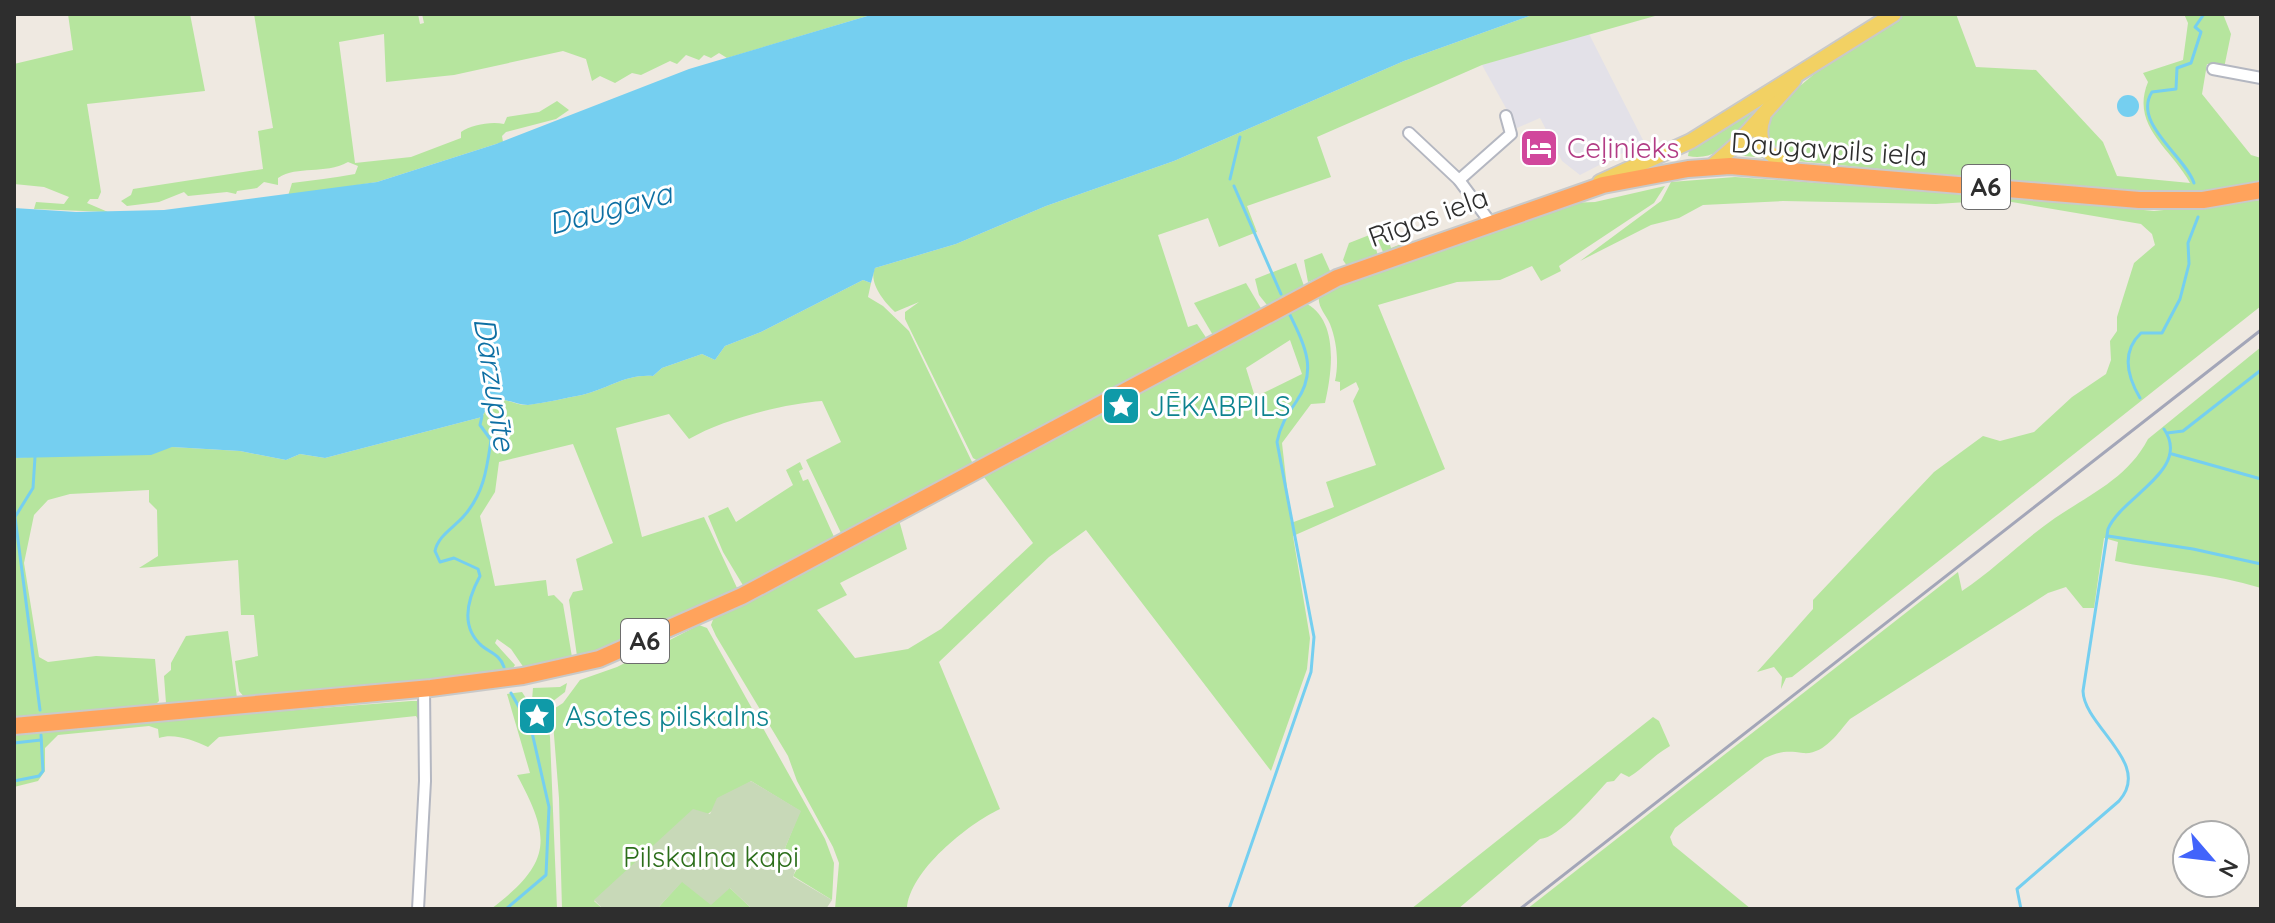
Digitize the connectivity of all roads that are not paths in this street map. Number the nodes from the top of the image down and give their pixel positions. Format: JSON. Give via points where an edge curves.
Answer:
{"nodes":[{"id":1,"x":1894,"y":14,"type":"edge"},
{"id":2,"x":2213,"y":69,"type":"dead end"},
{"id":3,"x":1797,"y":76,"type":"junction"},
{"id":4,"x":2261,"y":78,"type":"edge"},
{"id":5,"x":1764,"y":113,"type":"junction"},
{"id":6,"x":1506,"y":116,"type":"dead end"},
{"id":7,"x":1409,"y":133,"type":"dead end"},
{"id":8,"x":1691,"y":141,"type":"junction"},
{"id":9,"x":1711,"y":167,"type":"junction"},
{"id":10,"x":1688,"y":169,"type":"junction"},
{"id":11,"x":1793,"y":169,"type":"junction"},
{"id":12,"x":1459,"y":180,"type":"junction"},
{"id":13,"x":1586,"y":190,"type":"junction"},
{"id":14,"x":2261,"y":190,"type":"edge"},
{"id":15,"x":1490,"y":222,"type":"junction"},
{"id":16,"x":424,"y":689,"type":"junction"},
{"id":17,"x":14,"y":726,"type":"edge"},
{"id":18,"x":418,"y":909,"type":"edge"}],
"edges":[{"from":1,"to":3,"type":"main road","name":"Rīgas iela"},
{"from":2,"to":4,"type":"street"},
{"from":3,"to":5,"type":"main road"},
{"from":3,"to":8,"type":"main road","name":"Rīgas iela"},
{"from":5,"to":9,"type":"main road"},
{"from":5,"to":11,"type":"main road","via":[[1759,129],[1763,146]]},
{"from":6,"to":12,"type":"street","via":[[1511,134]]},
{"from":7,"to":12,"type":"street"},
{"from":8,"to":10,"type":"main road","via":[[1681,155]]},
{"from":8,"to":13,"type":"main road","name":"Rīgas iela"},
{"from":9,"to":10,"type":"highway","name":"Daugavpils iela","number":"A6"},
{"from":9,"to":11,"type":"highway","name":"Daugavpils iela","number":"A6"},
{"from":10,"to":13,"type":"highway","name":"Daugavpils iela","number":"A6"},
{"from":11,"to":14,"type":"highway","name":"Daugavpils iela","number":"A6","via":[[2139,200],[2203,200]]},
{"from":12,"to":15,"type":"street"},
{"from":13,"to":15,"type":"highway","name":"Rīgas iela","number":"A6"},
{"from":15,"to":16,"type":"highway","name":"Rīgas iela","number":"A6","via":[[1310,291],[742,596],[626,649],[551,671]]},
{"from":16,"to":17,"type":"highway","number":"A6"},
{"from":16,"to":18,"type":"street"}]}
